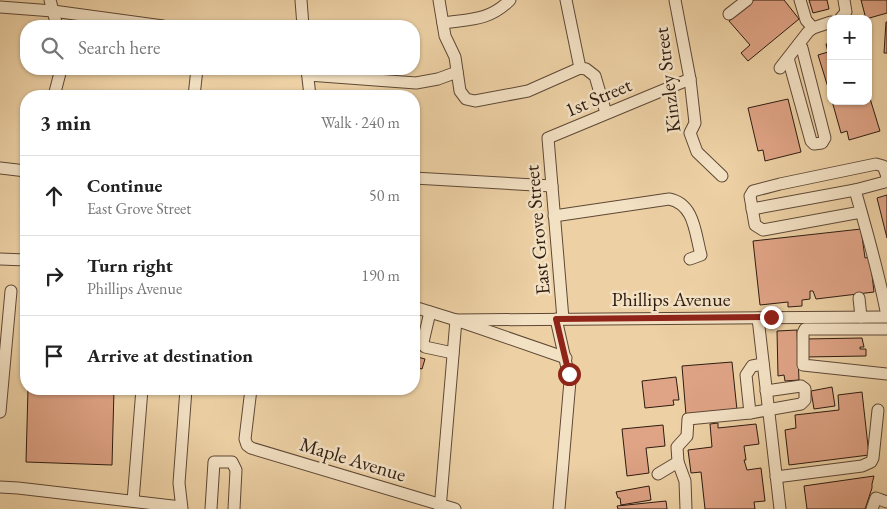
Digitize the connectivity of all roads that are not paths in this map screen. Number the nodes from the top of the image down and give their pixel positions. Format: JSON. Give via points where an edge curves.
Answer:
{"nodes":[{"id":1,"x":300,"y":0,"type":"edge"},
{"id":2,"x":440,"y":0,"type":"edge"},
{"id":3,"x":510,"y":0,"type":"edge"},
{"id":4,"x":566,"y":0,"type":"edge"},
{"id":5,"x":675,"y":0,"type":"edge"},
{"id":6,"x":747,"y":0,"type":"edge"},
{"id":7,"x":800,"y":0,"type":"edge"},
{"id":8,"x":844,"y":0,"type":"edge"},
{"id":9,"x":51,"y":5,"type":"edge"},
{"id":10,"x":0,"y":7,"type":"edge"},
{"id":11,"x":729,"y":14,"type":"dead end"},
{"id":12,"x":843,"y":15,"type":"edge"},
{"id":13,"x":55,"y":20,"type":"edge"},
{"id":14,"x":131,"y":20,"type":"edge"},
{"id":15,"x":302,"y":20,"type":"edge"},
{"id":16,"x":443,"y":23,"type":"junction"},
{"id":17,"x":827,"y":23,"type":"edge"},
{"id":18,"x":813,"y":28,"type":"junction"},
{"id":19,"x":799,"y":44,"type":"junction"},
{"id":20,"x":788,"y":58,"type":"junction"},
{"id":21,"x":580,"y":68,"type":"junction"},
{"id":22,"x":780,"y":68,"type":"dead end"},
{"id":23,"x":457,"y":72,"type":"junction"},
{"id":24,"x":59,"y":75,"type":"edge"},
{"id":25,"x":196,"y":75,"type":"edge"},
{"id":26,"x":308,"y":75,"type":"edge"},
{"id":27,"x":337,"y":75,"type":"edge"},
{"id":28,"x":690,"y":79,"type":"junction"},
{"id":29,"x":56,"y":90,"type":"edge"},
{"id":30,"x":195,"y":90,"type":"edge"},
{"id":31,"x":310,"y":90,"type":"edge"},
{"id":32,"x":818,"y":110,"type":"junction"},
{"id":33,"x":606,"y":113,"type":"junction"},
{"id":34,"x":804,"y":113,"type":"junction"},
{"id":35,"x":548,"y":138,"type":"joint"},
{"id":36,"x":0,"y":168,"type":"edge"},
{"id":37,"x":20,"y":170,"type":"edge"},
{"id":38,"x":722,"y":176,"type":"dead end"},
{"id":39,"x":420,"y":178,"type":"edge"},
{"id":40,"x":552,"y":186,"type":"junction"},
{"id":41,"x":855,"y":190,"type":"junction"},
{"id":42,"x":752,"y":209,"type":"junction"},
{"id":43,"x":861,"y":212,"type":"junction"},
{"id":44,"x":554,"y":216,"type":"junction"},
{"id":45,"x":0,"y":259,"type":"edge"},
{"id":46,"x":690,"y":259,"type":"dead end"},
{"id":47,"x":20,"y":260,"type":"edge"},
{"id":48,"x":11,"y":291,"type":"dead end"},
{"id":49,"x":859,"y":298,"type":"dead end"},
{"id":50,"x":420,"y":309,"type":"edge"},
{"id":51,"x":430,"y":312,"type":"junction"},
{"id":52,"x":887,"y":316,"type":"edge"},
{"id":53,"x":861,"y":317,"type":"junction"},
{"id":54,"x":758,"y":318,"type":"junction"},
{"id":55,"x":559,"y":319,"type":"junction"},
{"id":56,"x":456,"y":320,"type":"junction"},
{"id":57,"x":887,"y":329,"type":"edge"},
{"id":58,"x":453,"y":353,"type":"junction"},
{"id":59,"x":566,"y":358,"type":"junction"},
{"id":60,"x":763,"y":364,"type":"junction"},
{"id":61,"x":887,"y":374,"type":"edge"},
{"id":62,"x":766,"y":390,"type":"junction"},
{"id":63,"x":142,"y":395,"type":"edge"},
{"id":64,"x":186,"y":395,"type":"edge"},
{"id":65,"x":249,"y":395,"type":"edge"},
{"id":66,"x":768,"y":408,"type":"junction"},
{"id":67,"x":878,"y":410,"type":"dead end"},
{"id":68,"x":0,"y":412,"type":"edge"},
{"id":69,"x":750,"y":413,"type":"junction"},
{"id":70,"x":678,"y":462,"type":"junction"},
{"id":71,"x":658,"y":474,"type":"dead end"},
{"id":72,"x":776,"y":477,"type":"junction"},
{"id":73,"x":0,"y":487,"type":"edge"},
{"id":74,"x":133,"y":501,"type":"junction"},
{"id":75,"x":98,"y":503,"type":"edge"},
{"id":76,"x":440,"y":507,"type":"edge"},
{"id":77,"x":181,"y":508,"type":"edge"},
{"id":78,"x":211,"y":509,"type":"edge"},
{"id":79,"x":234,"y":509,"type":"edge"},
{"id":80,"x":455,"y":509,"type":"edge"},
{"id":81,"x":559,"y":509,"type":"edge"},
{"id":82,"x":686,"y":509,"type":"edge"},
{"id":83,"x":780,"y":509,"type":"edge"}],
"edges":[{"from":1,"to":15,"type":"street"},
{"from":2,"to":16,"type":"street"},
{"from":3,"to":16,"type":"street","via":[[482,18]]},
{"from":4,"to":21,"type":"street"},
{"from":5,"to":28,"type":"street","name":"Kinzley Street"},
{"from":6,"to":11,"type":"street"},
{"from":7,"to":18,"type":"street","via":[[806,20]]},
{"from":8,"to":12,"type":"street"},
{"from":9,"to":10,"type":"street"},
{"from":9,"to":13,"type":"street"},
{"from":9,"to":14,"type":"street"},
{"from":16,"to":23,"type":"street"},
{"from":17,"to":18,"type":"street"},
{"from":18,"to":19,"type":"street"},
{"from":19,"to":20,"type":"street"},
{"from":19,"to":32,"type":"street"},
{"from":20,"to":22,"type":"street"},
{"from":20,"to":34,"type":"street"},
{"from":21,"to":23,"type":"street","via":[[528,91],[475,101],[463,96]]},
{"from":21,"to":33,"type":"street","via":[[586,68],[595,76]]},
{"from":23,"to":27,"type":"street","via":[[438,80],[416,83]]},
{"from":24,"to":29,"type":"street"},
{"from":25,"to":30,"type":"street"},
{"from":26,"to":31,"type":"street"},
{"from":28,"to":33,"type":"street","name":"1st Street"},
{"from":28,"to":38,"type":"street","name":"Kinzley Street","via":[[695,122],[690,133],[697,152]]},
{"from":32,"to":34,"type":"street"},
{"from":32,"to":34,"type":"street","via":[[825,138],[822,143],[811,141]]},
{"from":33,"to":35,"type":"street","name":"1st Street"},
{"from":35,"to":40,"type":"street","name":"East Grove Street"},
{"from":36,"to":37,"type":"street"},
{"from":39,"to":40,"type":"street"},
{"from":40,"to":44,"type":"street","name":"East Grove Street"},
{"from":41,"to":42,"type":"street"},
{"from":41,"to":42,"type":"street","via":[[885,182],[887,176],[883,166],[876,164],[753,191],[750,196]]},
{"from":41,"to":43,"type":"street"},
{"from":42,"to":43,"type":"street","via":[[755,225],[763,230]]},
{"from":43,"to":52,"type":"street"},
{"from":44,"to":46,"type":"street","via":[[675,200],[690,214],[701,255]]},
{"from":44,"to":55,"type":"street","name":"East Grove Street"},
{"from":45,"to":47,"type":"street"},
{"from":48,"to":68,"type":"street"},
{"from":49,"to":53,"type":"street"},
{"from":50,"to":51,"type":"street","name":"Phillips Avenue"},
{"from":51,"to":56,"type":"street","name":"Phillips Avenue"},
{"from":51,"to":58,"type":"street","via":[[423,342],[425,347]]},
{"from":52,"to":53,"type":"street","name":"Phillips Avenue"},
{"from":53,"to":54,"type":"street","name":"Phillips Avenue"},
{"from":54,"to":55,"type":"street","name":"Phillips Avenue"},
{"from":54,"to":60,"type":"street"},
{"from":55,"to":56,"type":"street","name":"Phillips Avenue"},
{"from":55,"to":59,"type":"street","name":"East Grove Street"},
{"from":56,"to":58,"type":"street"},
{"from":56,"to":59,"type":"street","name":"Phillips Avenue"},
{"from":57,"to":61,"type":"street","via":[[806,329],[803,333],[803,365]]},
{"from":58,"to":76,"type":"street"},
{"from":59,"to":81,"type":"street","name":"East Grove Street","via":[[570,381]]},
{"from":60,"to":62,"type":"street"},
{"from":60,"to":69,"type":"street","via":[[752,366],[746,376]]},
{"from":62,"to":66,"type":"street"},
{"from":62,"to":66,"type":"street","via":[[801,386],[806,396],[803,403]]},
{"from":63,"to":74,"type":"street"},
{"from":64,"to":77,"type":"street","via":[[179,483]]},
{"from":65,"to":76,"type":"street","name":"Maple Avenue","via":[[245,439],[251,448]]},
{"from":66,"to":69,"type":"street"},
{"from":66,"to":72,"type":"street"},
{"from":67,"to":72,"type":"street","via":[[873,458],[867,464]]},
{"from":69,"to":70,"type":"street","via":[[688,418],[687,436],[677,447]]},
{"from":70,"to":71,"type":"street"},
{"from":70,"to":82,"type":"street","via":[[685,481]]},
{"from":72,"to":83,"type":"street"},
{"from":73,"to":75,"type":"street"},
{"from":74,"to":75,"type":"street"},
{"from":74,"to":77,"type":"street"},
{"from":76,"to":80,"type":"street","name":"Maple Avenue"},
{"from":78,"to":79,"type":"street","via":[[214,462],[232,462],[236,470]]}]}
